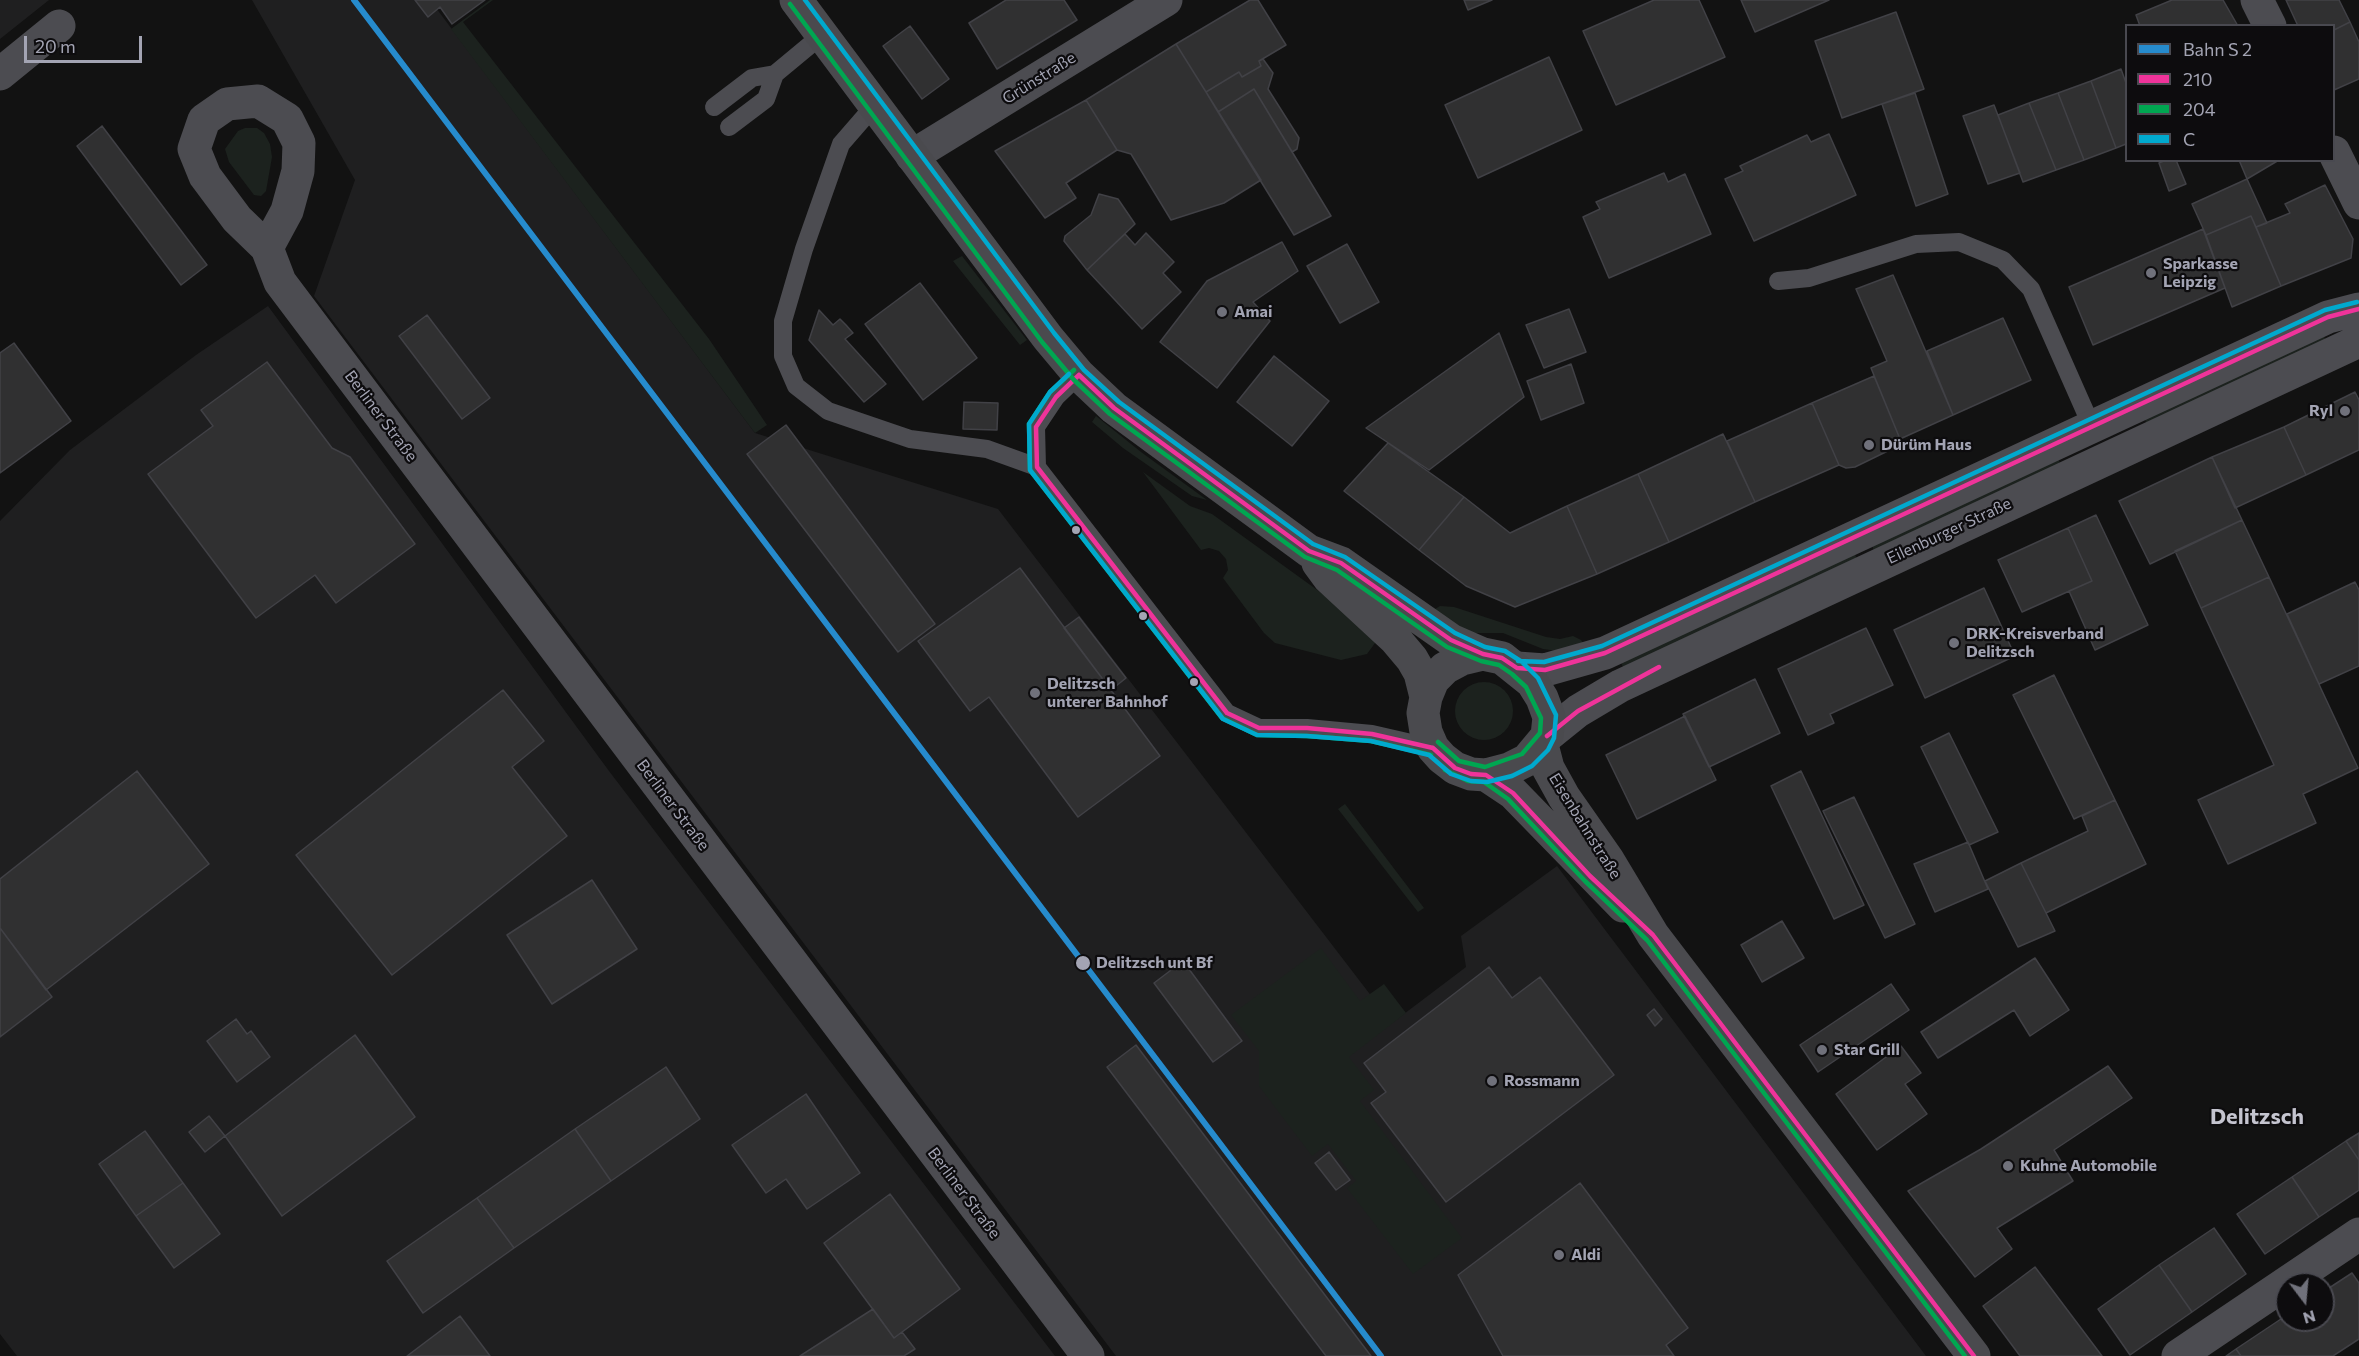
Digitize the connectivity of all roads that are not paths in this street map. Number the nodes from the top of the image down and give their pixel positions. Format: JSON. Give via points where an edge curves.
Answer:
{"nodes":[{"id":1,"x":796,"y":0,"type":"edge"},
{"id":2,"x":1166,"y":0,"type":"edge"},
{"id":3,"x":2257,"y":0,"type":"edge"},
{"id":4,"x":2269,"y":24,"type":"edge"},
{"id":5,"x":59,"y":26,"type":"dead end"},
{"id":6,"x":822,"y":35,"type":"junction"},
{"id":7,"x":0,"y":74,"type":"edge"},
{"id":8,"x":776,"y":74,"type":"junction"},
{"id":9,"x":874,"y":106,"type":"junction"},
{"id":10,"x":714,"y":107,"type":"dead end"},
{"id":11,"x":729,"y":127,"type":"dead end"},
{"id":12,"x":2335,"y":155,"type":"edge"},
{"id":13,"x":912,"y":156,"type":"junction"},
{"id":14,"x":2359,"y":204,"type":"edge"},
{"id":15,"x":267,"y":248,"type":"dead end"},
{"id":16,"x":1778,"y":281,"type":"dead end"},
{"id":17,"x":2359,"y":309,"type":"edge"},
{"id":18,"x":2359,"y":341,"type":"edge"},
{"id":19,"x":1079,"y":375,"type":"junction"},
{"id":20,"x":2083,"y":432,"type":"junction"},
{"id":21,"x":1037,"y":467,"type":"junction"},
{"id":22,"x":2088,"y":468,"type":"junction"},
{"id":23,"x":1309,"y":551,"type":"junction"},
{"id":24,"x":1483,"y":654,"type":"junction"},
{"id":25,"x":1517,"y":668,"type":"junction"},
{"id":26,"x":1426,"y":697,"type":"junction"},
{"id":27,"x":1545,"y":740,"type":"junction"},
{"id":28,"x":1433,"y":748,"type":"junction"},
{"id":29,"x":1486,"y":775,"type":"junction"},
{"id":30,"x":1653,"y":935,"type":"junction"},
{"id":31,"x":2359,"y":1234,"type":"edge"},
{"id":32,"x":1088,"y":1356,"type":"edge"},
{"id":33,"x":1974,"y":1356,"type":"edge"},
{"id":34,"x":2178,"y":1356,"type":"edge"}],
"edges":[{"from":1,"to":6,"type":"street","name":"Eisenbahnstraße"},
{"from":2,"to":13,"type":"street","name":"Grünstraße"},
{"from":3,"to":4,"type":"street"},
{"from":5,"to":7,"type":"street"},
{"from":6,"to":8,"type":"lane"},
{"from":6,"to":9,"type":"street","name":"Eisenbahnstraße"},
{"from":8,"to":10,"type":"lane","via":[[752,78]]},
{"from":8,"to":11,"type":"lane","via":[[765,99]]},
{"from":9,"to":13,"type":"street","name":"Eisenbahnstraße"},
{"from":9,"to":21,"type":"lane","via":[[841,144],[783,321],[783,356],[796,386],[828,411],[910,439],[987,449]]},
{"from":12,"to":14,"type":"street"},
{"from":13,"to":19,"type":"street","name":"Eisenbahnstraße"},
{"from":15,"to":32,"type":"street","name":"Berliner Straße","via":[[280,282]]},
{"from":16,"to":20,"type":"lane","via":[[1809,278],[1916,244],[1959,242],[2003,260],[2031,289]]},
{"from":17,"to":20,"type":"street","name":"Eilenburger Straße","via":[[2328,317]]},
{"from":18,"to":22,"type":"street","name":"Eilenburger Straße"},
{"from":19,"to":21,"type":"lane","via":[[1056,397],[1036,427]]},
{"from":19,"to":23,"type":"street","name":"Eisenbahnstraße","via":[[1114,408]]},
{"from":20,"to":22,"type":"lane"},
{"from":20,"to":25,"type":"street","name":"Eilenburger Straße","via":[[1605,653],[1545,670]]},
{"from":21,"to":28,"type":"lane","via":[[1227,713],[1259,728],[1371,734]]},
{"from":22,"to":27,"type":"street","name":"Eilenburger Straße","via":[[1620,686],[1578,711]]},
{"from":23,"to":24,"type":"street","name":"Eisenbahnstraße","via":[[1341,563],[1451,640]]},
{"from":23,"to":26,"type":"street","name":"Eisenbahnstraße","via":[[1329,578],[1412,659]]},
{"from":24,"to":25,"type":"street","name":"Eisenbahnstraße","via":[[1502,658]]},
{"from":24,"to":26,"type":"street","name":"Eisenbahnstraße","via":[[1445,668],[1433,680]]},
{"from":25,"to":27,"type":"street","name":"Eisenbahnstraße","via":[[1542,698],[1549,717]]},
{"from":26,"to":28,"type":"street","name":"Eisenbahnstraße","via":[[1423,713]]},
{"from":27,"to":29,"type":"street","via":[[1527,760]]},
{"from":27,"to":30,"type":"street","name":"Eisenbahnstraße","via":[[1548,768],[1564,797]]},
{"from":28,"to":29,"type":"street","name":"Eisenbahnstraße","via":[[1455,768]]},
{"from":29,"to":30,"type":"street","name":"Eisenbahnstraße","via":[[1513,793],[1590,876]]},
{"from":30,"to":33,"type":"street","name":"Eisenbahnstraße"},
{"from":31,"to":34,"type":"street"}]}
